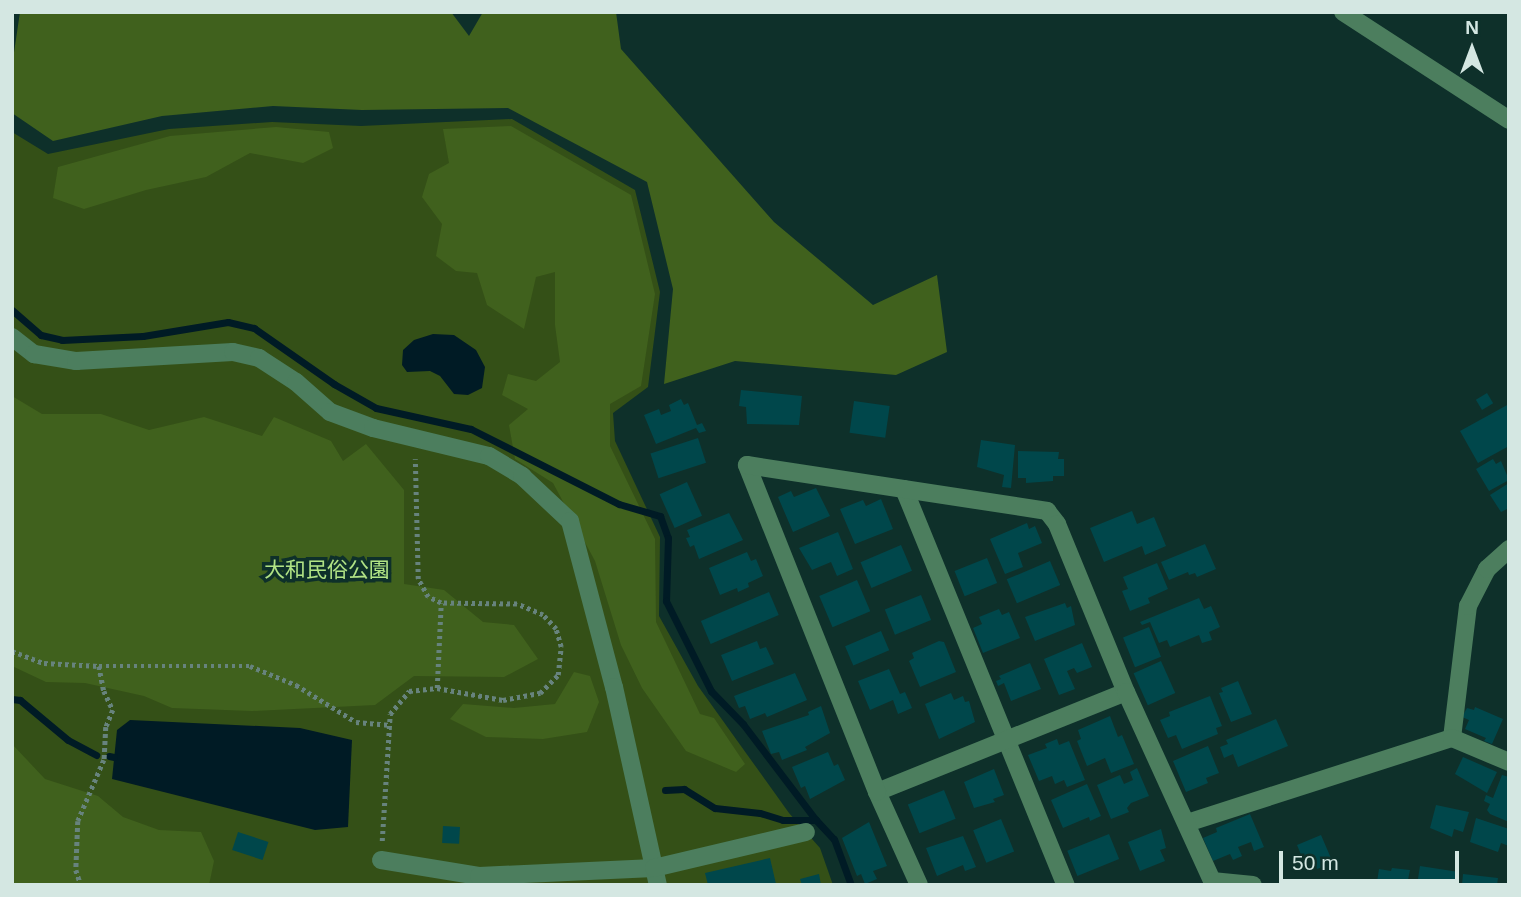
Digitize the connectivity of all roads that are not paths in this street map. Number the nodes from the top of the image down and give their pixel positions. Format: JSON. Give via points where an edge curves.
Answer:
{"nodes":[{"id":1,"x":1343,"y":12,"type":"edge"},
{"id":2,"x":1509,"y":120,"type":"edge"},
{"id":3,"x":12,"y":337,"type":"edge"},
{"id":4,"x":904,"y":489,"type":"junction"},
{"id":5,"x":1509,"y":549,"type":"edge"},
{"id":6,"x":1126,"y":692,"type":"junction"},
{"id":7,"x":1452,"y":738,"type":"junction"},
{"id":8,"x":1007,"y":740,"type":"junction"},
{"id":9,"x":1509,"y":762,"type":"edge"},
{"id":10,"x":877,"y":792,"type":"junction"},
{"id":11,"x":1187,"y":823,"type":"junction"},
{"id":12,"x":806,"y":832,"type":"dead end"},
{"id":13,"x":381,"y":860,"type":"road end"},
{"id":14,"x":656,"y":876,"type":"edge"},
{"id":15,"x":919,"y":885,"type":"edge"},
{"id":16,"x":1066,"y":885,"type":"edge"},
{"id":17,"x":1252,"y":885,"type":"edge"}],
"edges":[{"from":1,"to":2,"type":"street"},
{"from":3,"to":14,"type":"street","via":[[34,354],[76,361],[233,352],[259,358],[330,412],[373,428],[489,456],[522,476],[570,521],[614,687]]},
{"from":4,"to":6,"type":"street","via":[[1047,511],[1057,524]]},
{"from":4,"to":8,"type":"street"},
{"from":4,"to":10,"type":"street","via":[[747,465]]},
{"from":5,"to":7,"type":"street","via":[[1488,569],[1468,606]]},
{"from":6,"to":8,"type":"street"},
{"from":6,"to":11,"type":"street"},
{"from":7,"to":9,"type":"street"},
{"from":7,"to":11,"type":"street"},
{"from":8,"to":10,"type":"street"},
{"from":8,"to":16,"type":"street"},
{"from":10,"to":15,"type":"street"},
{"from":11,"to":17,"type":"street","via":[[1212,881]]},
{"from":12,"to":14,"type":"street"},
{"from":13,"to":14,"type":"street","via":[[479,876]]}]}
